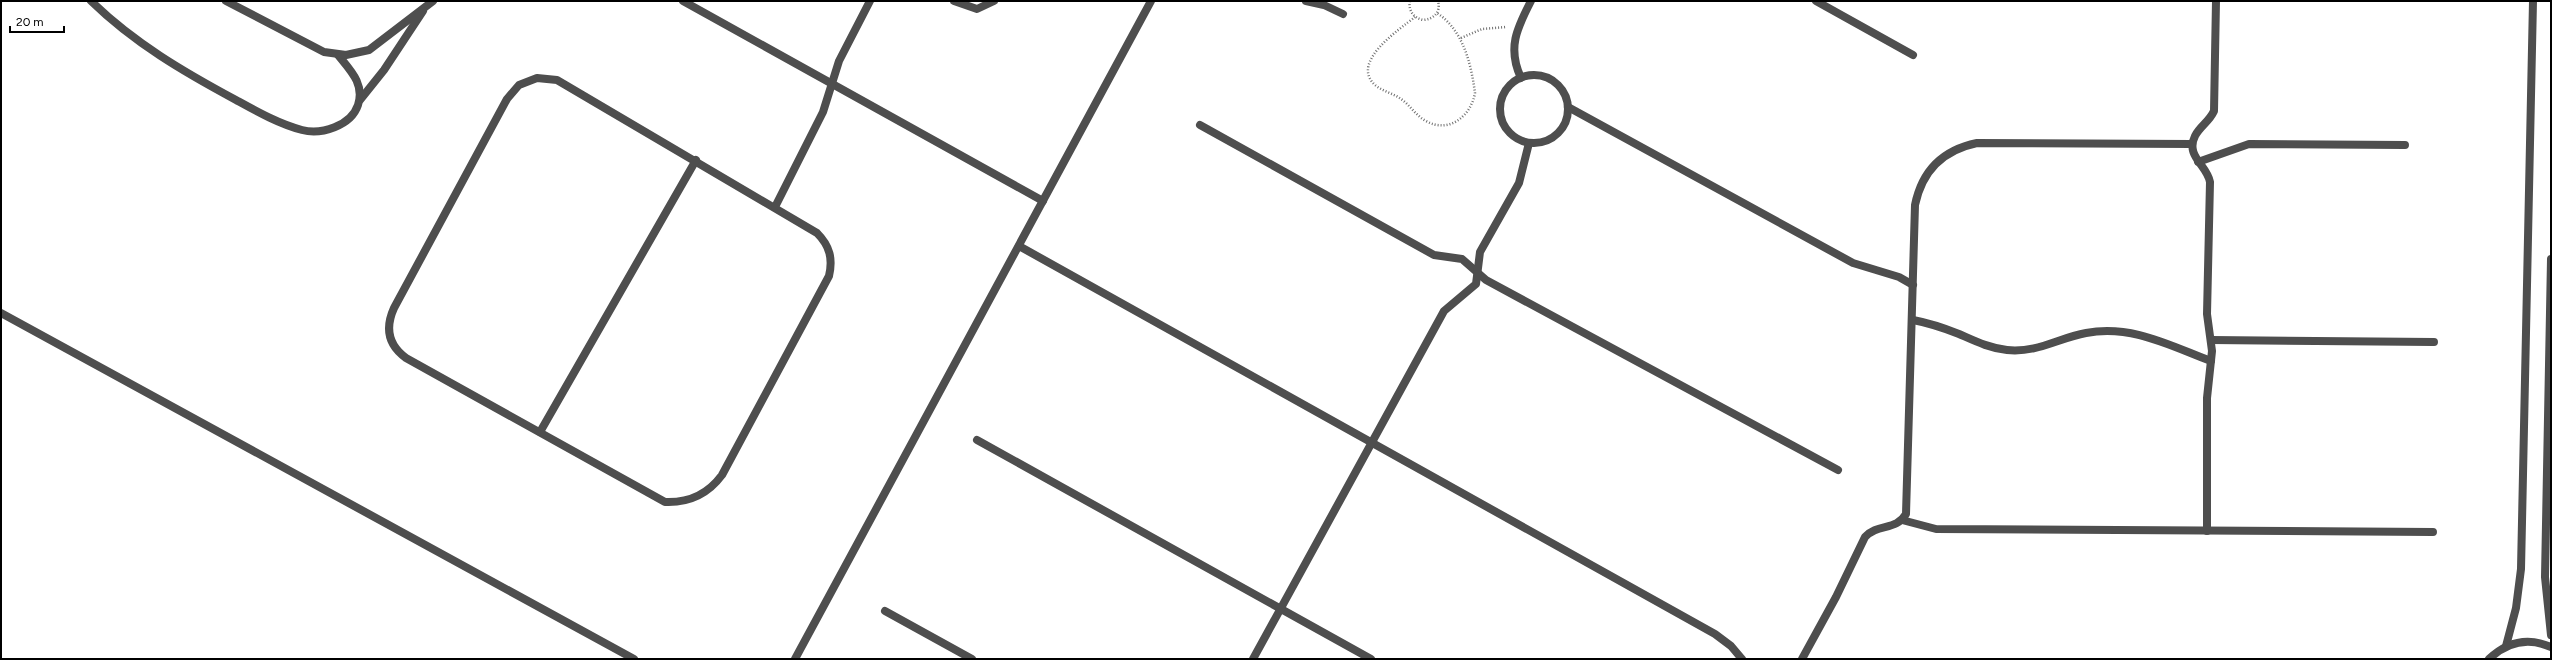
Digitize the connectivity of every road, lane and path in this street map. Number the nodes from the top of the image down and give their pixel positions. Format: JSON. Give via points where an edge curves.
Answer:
{"nodes":[{"id":1,"x":92,"y":1,"type":"edge"},
{"id":2,"x":226,"y":1,"type":"edge"},
{"id":3,"x":683,"y":1,"type":"edge"},
{"id":4,"x":870,"y":1,"type":"edge"},
{"id":5,"x":954,"y":1,"type":"edge"},
{"id":6,"x":994,"y":1,"type":"edge"},
{"id":7,"x":1151,"y":1,"type":"edge"},
{"id":8,"x":1306,"y":1,"type":"edge"},
{"id":9,"x":1410,"y":1,"type":"edge"},
{"id":10,"x":1438,"y":1,"type":"edge"},
{"id":11,"x":1531,"y":1,"type":"edge"},
{"id":12,"x":1816,"y":1,"type":"edge"},
{"id":13,"x":2216,"y":1,"type":"edge"},
{"id":14,"x":2533,"y":1,"type":"edge"},
{"id":15,"x":430,"y":3,"type":"edge"},
{"id":16,"x":1437,"y":13,"type":"junction"},
{"id":17,"x":1343,"y":14,"type":"dead end"},
{"id":18,"x":1415,"y":17,"type":"junction"},
{"id":19,"x":1516,"y":29,"type":"junction"},
{"id":20,"x":1461,"y":38,"type":"junction"},
{"id":21,"x":338,"y":55,"type":"junction"},
{"id":22,"x":1913,"y":55,"type":"dead end"},
{"id":23,"x":1521,"y":78,"type":"junction"},
{"id":24,"x":831,"y":83,"type":"junction"},
{"id":25,"x":360,"y":100,"type":"junction"},
{"id":26,"x":1568,"y":107,"type":"junction"},
{"id":27,"x":1200,"y":125,"type":"dead end"},
{"id":28,"x":1529,"y":143,"type":"junction"},
{"id":29,"x":2192,"y":144,"type":"junction"},
{"id":30,"x":2405,"y":145,"type":"dead end"},
{"id":31,"x":696,"y":160,"type":"junction"},
{"id":32,"x":2198,"y":162,"type":"junction"},
{"id":33,"x":1043,"y":201,"type":"junction"},
{"id":34,"x":775,"y":207,"type":"junction"},
{"id":35,"x":1019,"y":246,"type":"junction"},
{"id":36,"x":2551,"y":259,"type":"edge"},
{"id":37,"x":1477,"y":273,"type":"junction"},
{"id":38,"x":1914,"y":285,"type":"junction"},
{"id":39,"x":1,"y":313,"type":"edge"},
{"id":40,"x":1913,"y":320,"type":"junction"},
{"id":41,"x":2211,"y":340,"type":"junction"},
{"id":42,"x":2434,"y":342,"type":"dead end"},
{"id":43,"x":2211,"y":361,"type":"junction"},
{"id":44,"x":540,"y":432,"type":"junction"},
{"id":45,"x":977,"y":440,"type":"dead end"},
{"id":46,"x":1371,"y":442,"type":"junction"},
{"id":47,"x":1838,"y":470,"type":"dead end"},
{"id":48,"x":1902,"y":520,"type":"junction"},
{"id":49,"x":2207,"y":530,"type":"junction"},
{"id":50,"x":2433,"y":532,"type":"dead end"},
{"id":51,"x":1281,"y":610,"type":"junction"},
{"id":52,"x":885,"y":611,"type":"dead end"},
{"id":53,"x":2551,"y":635,"type":"edge"},
{"id":54,"x":2506,"y":646,"type":"junction"},
{"id":55,"x":2551,"y":647,"type":"edge"},
{"id":56,"x":634,"y":659,"type":"edge"},
{"id":57,"x":795,"y":659,"type":"edge"},
{"id":58,"x":972,"y":659,"type":"edge"},
{"id":59,"x":1253,"y":659,"type":"edge"},
{"id":60,"x":1371,"y":659,"type":"edge"},
{"id":61,"x":1742,"y":659,"type":"edge"},
{"id":62,"x":1802,"y":659,"type":"edge"},
{"id":63,"x":2489,"y":659,"type":"edge"}],
"edges":[{"from":1,"to":25,"type":"street","via":[[124,31],[157,54],[253,109],[292,126],[312,131],[335,127],[350,117]]},
{"from":2,"to":21,"type":"street","via":[[324,52]]},
{"from":3,"to":24,"type":"street"},
{"from":4,"to":24,"type":"street","via":[[839,61]]},
{"from":5,"to":6,"type":"street","via":[[976,9]]},
{"from":7,"to":33,"type":"street"},
{"from":8,"to":17,"type":"street","via":[[1324,5]]},
{"from":9,"to":18,"type":"path","via":[[1410,9]]},
{"from":10,"to":16,"type":"path"},
{"from":11,"to":19,"type":"street"},
{"from":12,"to":22,"type":"street"},
{"from":13,"to":29,"type":"street","via":[[2214,111],[2207,123],[2197,132]]},
{"from":14,"to":54,"type":"street","via":[[2521,569],[2516,608]]},
{"from":15,"to":21,"type":"street","via":[[368,50],[357,54]]},
{"from":15,"to":25,"type":"street"},
{"from":16,"to":18,"type":"path","via":[[1430,20]]},
{"from":16,"to":20,"type":"path","via":[[1450,23]]},
{"from":18,"to":20,"type":"path","via":[[1378,48],[1369,63],[1369,74],[1374,84],[1402,99],[1432,124],[1447,125],[1460,120],[1473,101],[1474,85]]},
{"from":19,"to":20,"type":"path","via":[[1493,27]]},
{"from":19,"to":23,"type":"street","via":[[1513,40],[1514,59]]},
{"from":21,"to":25,"type":"street","via":[[356,77]]},
{"from":23,"to":26,"type":"street","via":[[1537,75],[1552,80],[1564,92]]},
{"from":23,"to":28,"type":"street","via":[[1507,88],[1503,96],[1501,114],[1507,130]]},
{"from":24,"to":33,"type":"street"},
{"from":24,"to":34,"type":"street","via":[[823,112]]},
{"from":26,"to":28,"type":"street","via":[[1565,124],[1560,131],[1546,140]]},
{"from":26,"to":38,"type":"street","via":[[1853,263],[1899,277]]},
{"from":27,"to":37,"type":"street","via":[[1434,255],[1462,259]]},
{"from":28,"to":37,"type":"street","via":[[1519,184],[1480,252]]},
{"from":29,"to":32,"type":"street"},
{"from":29,"to":38,"type":"street","via":[[1978,143],[1952,151],[1932,167],[1918,191]]},
{"from":30,"to":32,"type":"street","via":[[2249,144]]},
{"from":31,"to":34,"type":"street"},
{"from":31,"to":44,"type":"street"},
{"from":31,"to":44,"type":"street","via":[[557,80],[537,78],[527,81],[519,85],[507,99],[394,308],[389,332],[394,347],[406,358]]},
{"from":32,"to":41,"type":"street","via":[[2206,171],[2210,182],[2207,303]]},
{"from":33,"to":35,"type":"street"},
{"from":34,"to":44,"type":"street","via":[[824,240],[829,249],[831,267],[827,280],[716,483],[691,499],[665,502]]},
{"from":35,"to":46,"type":"street"},
{"from":35,"to":57,"type":"street"},
{"from":36,"to":53,"type":"street","via":[[2545,577]]},
{"from":37,"to":46,"type":"street","via":[[1472,288],[1444,311]]},
{"from":37,"to":47,"type":"street"},
{"from":38,"to":40,"type":"street"},
{"from":39,"to":56,"type":"street"},
{"from":40,"to":43,"type":"street","via":[[1946,329],[1976,342],[2008,350],[2040,348],[2100,330],[2129,332]]},
{"from":40,"to":48,"type":"street","via":[[1908,507]]},
{"from":41,"to":42,"type":"street"},
{"from":41,"to":43,"type":"street"},
{"from":43,"to":49,"type":"street","via":[[2207,398]]},
{"from":45,"to":51,"type":"street"},
{"from":46,"to":51,"type":"street"},
{"from":46,"to":61,"type":"street","via":[[1715,634],[1731,646]]},
{"from":48,"to":49,"type":"street","via":[[1936,529]]},
{"from":48,"to":62,"type":"street","via":[[1891,527],[1873,530],[1865,537]]},
{"from":49,"to":50,"type":"street"},
{"from":51,"to":59,"type":"street"},
{"from":51,"to":60,"type":"street"},
{"from":52,"to":58,"type":"street"},
{"from":54,"to":55,"type":"street","via":[[2525,641]]},
{"from":54,"to":63,"type":"street"}]}
